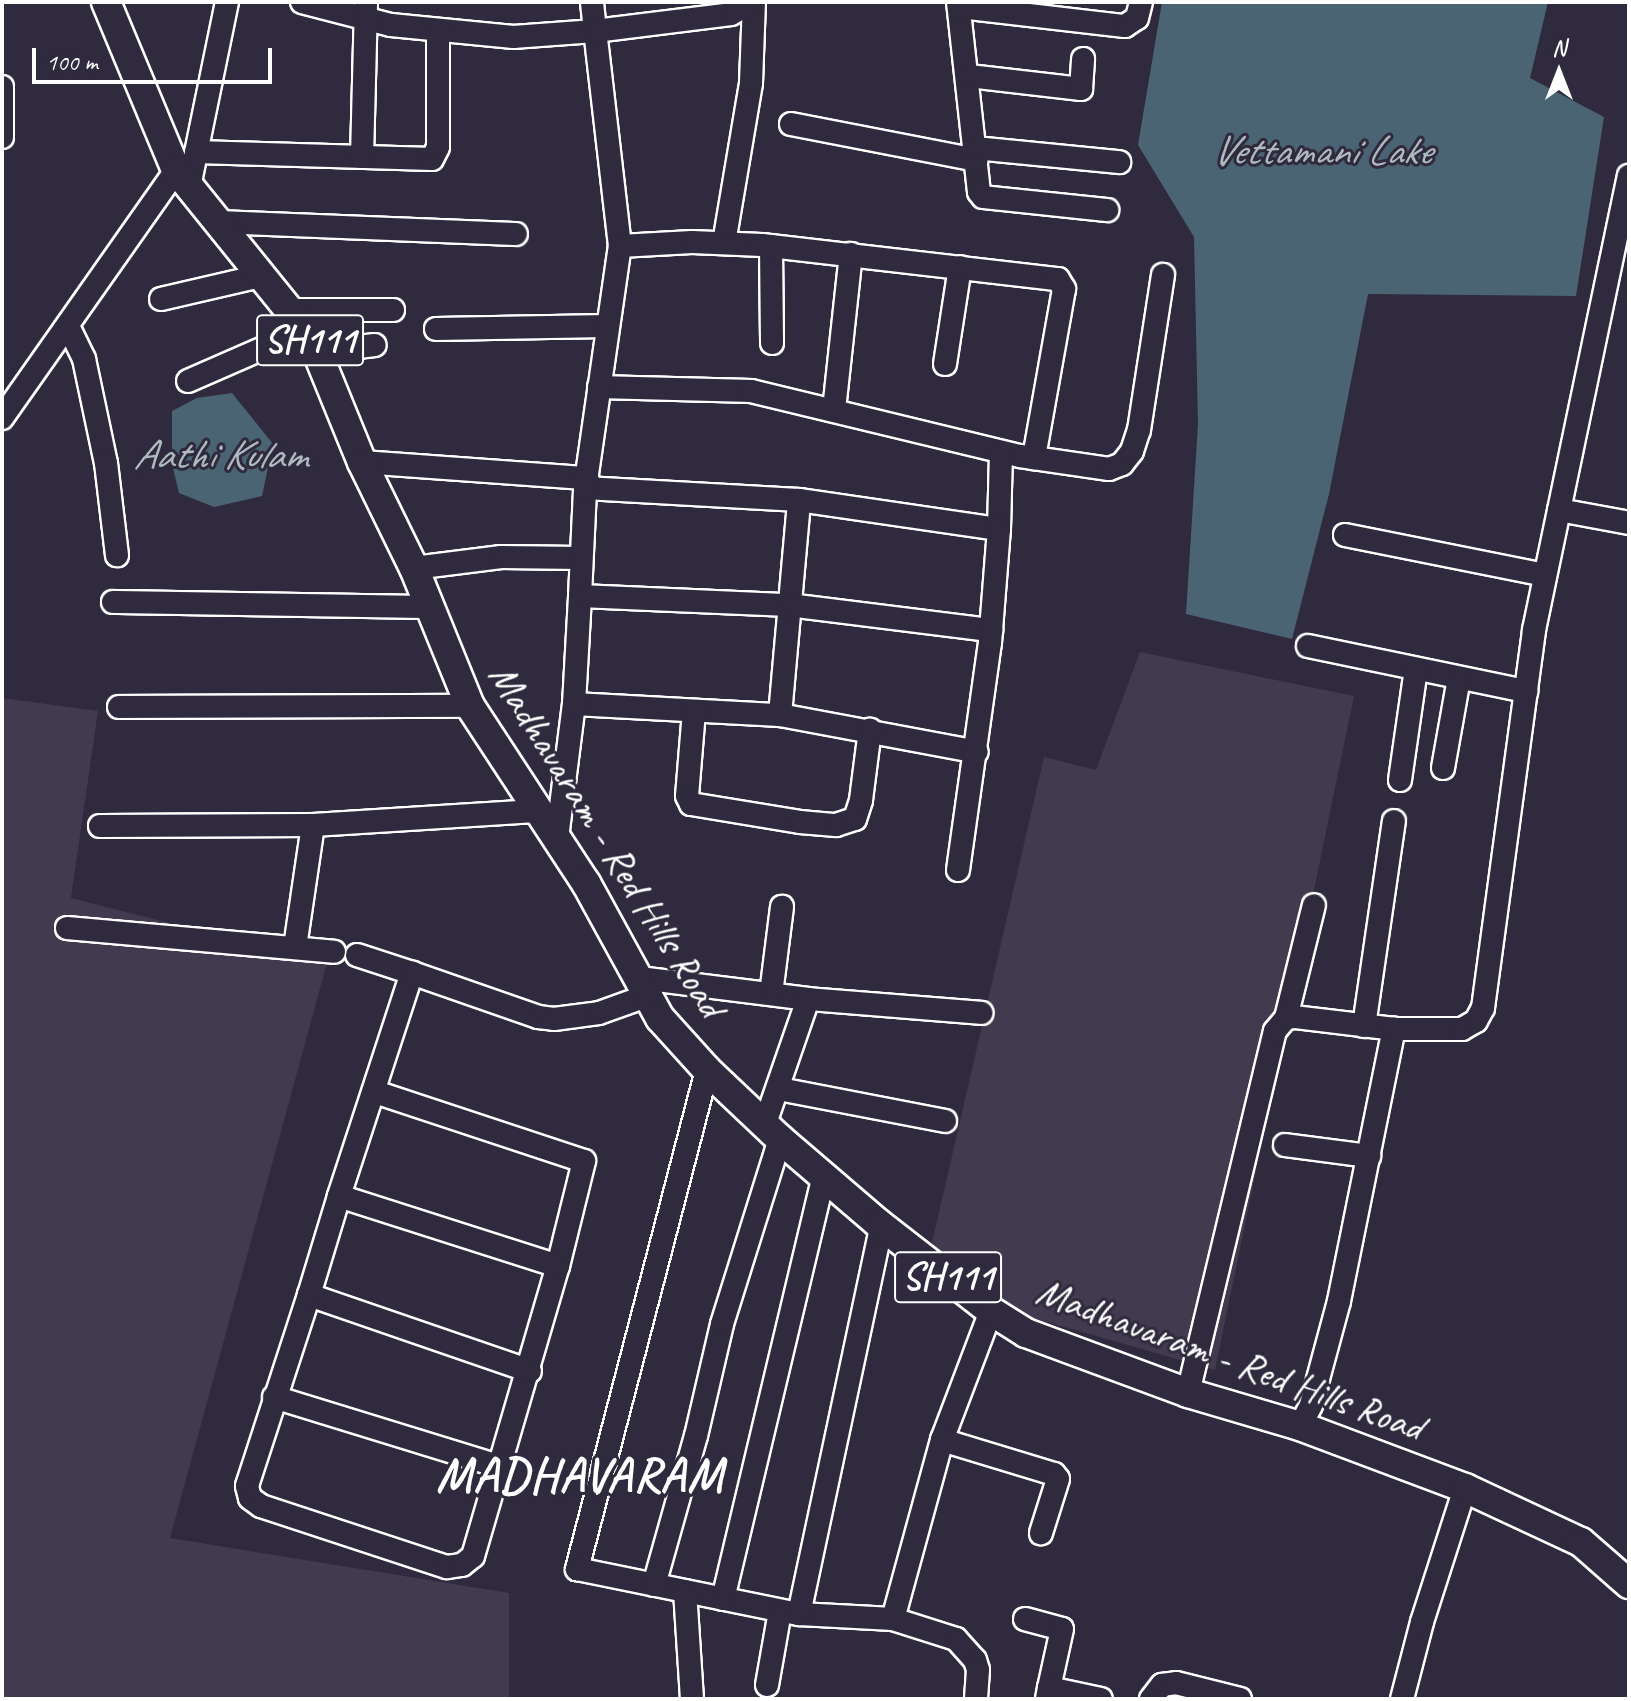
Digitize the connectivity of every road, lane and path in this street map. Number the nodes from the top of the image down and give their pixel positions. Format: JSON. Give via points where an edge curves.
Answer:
{"nodes":[{"id":1,"x":106,"y":2,"type":"edge"},
{"id":2,"x":227,"y":2,"type":"edge"},
{"id":3,"x":302,"y":2,"type":"edge"},
{"id":4,"x":592,"y":2,"type":"edge"},
{"id":5,"x":753,"y":2,"type":"edge"},
{"id":6,"x":1141,"y":2,"type":"edge"},
{"id":7,"x":959,"y":4,"type":"edge"},
{"id":8,"x":366,"y":10,"type":"edge"},
{"id":9,"x":438,"y":30,"type":"junction"},
{"id":10,"x":595,"y":31,"type":"junction"},
{"id":11,"x":1083,"y":59,"type":"dead end"},
{"id":12,"x":969,"y":76,"type":"junction"},
{"id":13,"x":2,"y":87,"type":"edge"},
{"id":14,"x":791,"y":124,"type":"dead end"},
{"id":15,"x":2,"y":137,"type":"edge"},
{"id":16,"x":976,"y":154,"type":"junction"},
{"id":17,"x":362,"y":157,"type":"junction"},
{"id":18,"x":1119,"y":162,"type":"dead end"},
{"id":19,"x":187,"y":170,"type":"junction"},
{"id":20,"x":1629,"y":176,"type":"edge"},
{"id":21,"x":1107,"y":210,"type":"dead end"},
{"id":22,"x":217,"y":222,"type":"junction"},
{"id":23,"x":516,"y":234,"type":"dead end"},
{"id":24,"x":724,"y":243,"type":"junction"},
{"id":25,"x":620,"y":246,"type":"junction"},
{"id":26,"x":771,"y":246,"type":"junction"},
{"id":27,"x":851,"y":254,"type":"junction"},
{"id":28,"x":960,"y":267,"type":"junction"},
{"id":29,"x":1163,"y":275,"type":"dead end"},
{"id":30,"x":261,"y":276,"type":"junction"},
{"id":31,"x":161,"y":299,"type":"dead end"},
{"id":32,"x":393,"y":310,"type":"dead end"},
{"id":33,"x":68,"y":326,"type":"junction"},
{"id":34,"x":607,"y":326,"type":"junction"},
{"id":35,"x":436,"y":329,"type":"dead end"},
{"id":36,"x":303,"y":330,"type":"junction"},
{"id":37,"x":772,"y":343,"type":"dead end"},
{"id":38,"x":375,"y":345,"type":"dead end"},
{"id":39,"x":945,"y":364,"type":"dead end"},
{"id":40,"x":188,"y":381,"type":"dead end"},
{"id":41,"x":599,"y":387,"type":"junction"},
{"id":42,"x":834,"y":410,"type":"junction"},
{"id":43,"x":2,"y":418,"type":"edge"},
{"id":44,"x":1001,"y":452,"type":"junction"},
{"id":45,"x":1034,"y":458,"type":"junction"},
{"id":46,"x":362,"y":462,"type":"junction"},
{"id":47,"x":586,"y":483,"type":"junction"},
{"id":48,"x":799,"y":500,"type":"junction"},
{"id":49,"x":1559,"y":510,"type":"junction"},
{"id":50,"x":1629,"y":523,"type":"edge"},
{"id":51,"x":999,"y":529,"type":"junction"},
{"id":52,"x":1345,"y":535,"type":"dead end"},
{"id":53,"x":117,"y":555,"type":"dead end"},
{"id":54,"x":581,"y":558,"type":"junction"},
{"id":55,"x":414,"y":568,"type":"junction"},
{"id":56,"x":1545,"y":575,"type":"junction"},
{"id":57,"x":580,"y":596,"type":"junction"},
{"id":58,"x":113,"y":602,"type":"dead end"},
{"id":59,"x":789,"y":605,"type":"junction"},
{"id":60,"x":429,"y":607,"type":"junction"},
{"id":61,"x":991,"y":630,"type":"junction"},
{"id":62,"x":1308,"y":646,"type":"dead end"},
{"id":63,"x":1416,"y":669,"type":"junction"},
{"id":64,"x":1459,"y":678,"type":"junction"},
{"id":65,"x":1526,"y":691,"type":"junction"},
{"id":66,"x":574,"y":704,"type":"junction"},
{"id":67,"x":470,"y":706,"type":"junction"},
{"id":68,"x":119,"y":707,"type":"dead end"},
{"id":69,"x":694,"y":711,"type":"junction"},
{"id":70,"x":780,"y":715,"type":"junction"},
{"id":71,"x":870,"y":730,"type":"junction"},
{"id":72,"x":977,"y":752,"type":"junction"},
{"id":73,"x":1443,"y":768,"type":"dead end"},
{"id":74,"x":1400,"y":780,"type":"dead end"},
{"id":75,"x":536,"y":811,"type":"junction"},
{"id":76,"x":1394,"y":821,"type":"dead end"},
{"id":77,"x":313,"y":825,"type":"junction"},
{"id":78,"x":100,"y":826,"type":"dead end"},
{"id":79,"x":557,"y":838,"type":"junction"},
{"id":80,"x":958,"y":870,"type":"dead end"},
{"id":81,"x":1314,"y":905,"type":"dead end"},
{"id":82,"x":782,"y":907,"type":"dead end"},
{"id":83,"x":67,"y":928,"type":"dead end"},
{"id":84,"x":295,"y":947,"type":"junction"},
{"id":85,"x":334,"y":952,"type":"dead end"},
{"id":86,"x":357,"y":955,"type":"dead end"},
{"id":87,"x":412,"y":973,"type":"junction"},
{"id":88,"x":645,"y":987,"type":"junction"},
{"id":89,"x":771,"y":994,"type":"junction"},
{"id":90,"x":808,"y":999,"type":"junction"},
{"id":91,"x":981,"y":1013,"type":"dead end"},
{"id":92,"x":1286,"y":1018,"type":"junction"},
{"id":93,"x":1364,"y":1026,"type":"junction"},
{"id":94,"x":1394,"y":1029,"type":"junction"},
{"id":95,"x":707,"y":1070,"type":"junction"},
{"id":96,"x":779,"y":1089,"type":"junction"},
{"id":97,"x":375,"y":1092,"type":"junction"},
{"id":98,"x":945,"y":1121,"type":"dead end"},
{"id":99,"x":772,"y":1131,"type":"junction"},
{"id":100,"x":1285,"y":1145,"type":"dead end"},
{"id":101,"x":1369,"y":1156,"type":"junction"},
{"id":102,"x":824,"y":1176,"type":"junction"},
{"id":103,"x":339,"y":1196,"type":"junction"},
{"id":104,"x":882,"y":1224,"type":"junction"},
{"id":105,"x":558,"y":1266,"type":"junction"},
{"id":106,"x":309,"y":1295,"type":"junction"},
{"id":107,"x":991,"y":1311,"type":"junction"},
{"id":108,"x":530,"y":1371,"type":"junction"},
{"id":109,"x":1188,"y":1393,"type":"junction"},
{"id":110,"x":274,"y":1397,"type":"junction"},
{"id":111,"x":1300,"y":1426,"type":"junction"},
{"id":112,"x":942,"y":1440,"type":"junction"},
{"id":113,"x":502,"y":1467,"type":"junction"},
{"id":114,"x":1465,"y":1488,"type":"junction"},
{"id":115,"x":1041,"y":1533,"type":"dead end"},
{"id":116,"x":1629,"y":1584,"type":"edge"},
{"id":117,"x":654,"y":1585,"type":"junction"},
{"id":118,"x":685,"y":1591,"type":"junction"},
{"id":119,"x":723,"y":1599,"type":"junction"},
{"id":120,"x":789,"y":1612,"type":"junction"},
{"id":121,"x":893,"y":1619,"type":"junction"},
{"id":122,"x":1025,"y":1619,"type":"dead end"},
{"id":123,"x":767,"y":1685,"type":"dead end"},
{"id":124,"x":1048,"y":1694,"type":"edge"},
{"id":125,"x":692,"y":1699,"type":"edge"},
{"id":126,"x":976,"y":1699,"type":"edge"},
{"id":127,"x":1101,"y":1699,"type":"edge"},
{"id":128,"x":1151,"y":1699,"type":"edge"},
{"id":129,"x":1240,"y":1699,"type":"edge"},
{"id":130,"x":1402,"y":1699,"type":"edge"}],
"edges":[{"from":1,"to":19,"type":"main road","name":"Madhavaram - Red Hills Road","number":"SH111"},
{"from":2,"to":19,"type":"street"},
{"from":3,"to":8,"type":"street"},
{"from":4,"to":10,"type":"street"},
{"from":5,"to":10,"type":"street","via":[[731,14]]},
{"from":5,"to":24,"type":"street","via":[[751,83]]},
{"from":6,"to":7,"type":"street","via":[[1137,18],[1125,26]]},
{"from":7,"to":12,"type":"street"},
{"from":8,"to":9,"type":"street"},
{"from":8,"to":17,"type":"street"},
{"from":9,"to":10,"type":"street","via":[[513,37]]},
{"from":9,"to":17,"type":"street","via":[[436,155]]},
{"from":10,"to":25,"type":"street"},
{"from":11,"to":12,"type":"street","via":[[1081,89]]},
{"from":12,"to":16,"type":"street"},
{"from":13,"to":15,"type":"street"},
{"from":14,"to":16,"type":"street"},
{"from":16,"to":18,"type":"street"},
{"from":16,"to":21,"type":"street","via":[[983,197]]},
{"from":17,"to":19,"type":"street"},
{"from":19,"to":22,"type":"main road","name":"Madhavaram - Red Hills Road","number":"SH111"},
{"from":19,"to":33,"type":"street"},
{"from":20,"to":49,"type":"street"},
{"from":22,"to":23,"type":"street"},
{"from":22,"to":30,"type":"main road","name":"Madhavaram - Red Hills Road","number":"SH111"},
{"from":24,"to":25,"type":"street"},
{"from":24,"to":26,"type":"street"},
{"from":25,"to":34,"type":"street"},
{"from":26,"to":27,"type":"street"},
{"from":26,"to":37,"type":"street"},
{"from":27,"to":28,"type":"street"},
{"from":27,"to":42,"type":"street"},
{"from":28,"to":39,"type":"street"},
{"from":28,"to":45,"type":"street","via":[[1050,276],[1063,283]]},
{"from":29,"to":45,"type":"street","via":[[1132,451],[1122,464],[1109,469]]},
{"from":30,"to":31,"type":"street"},
{"from":30,"to":36,"type":"main road","name":"Madhavaram - Red Hills Road","number":"SH111"},
{"from":32,"to":36,"type":"street"},
{"from":33,"to":43,"type":"street"},
{"from":33,"to":53,"type":"street","via":[[84,359],[106,463]]},
{"from":34,"to":35,"type":"street"},
{"from":34,"to":41,"type":"street"},
{"from":36,"to":38,"type":"street"},
{"from":36,"to":40,"type":"street"},
{"from":36,"to":46,"type":"main road","name":"Madhavaram - Red Hills Road","number":"SH111"},
{"from":41,"to":42,"type":"street","via":[[751,391]]},
{"from":41,"to":47,"type":"street"},
{"from":42,"to":44,"type":"street"},
{"from":44,"to":45,"type":"street"},
{"from":44,"to":51,"type":"street"},
{"from":46,"to":47,"type":"street"},
{"from":46,"to":55,"type":"main road","name":"Madhavaram - Red Hills Road","number":"SH111"},
{"from":47,"to":48,"type":"street"},
{"from":47,"to":54,"type":"street"},
{"from":48,"to":51,"type":"street"},
{"from":48,"to":59,"type":"street"},
{"from":49,"to":50,"type":"street"},
{"from":49,"to":56,"type":"street"},
{"from":51,"to":61,"type":"street"},
{"from":52,"to":56,"type":"street"},
{"from":54,"to":55,"type":"street","via":[[501,557]]},
{"from":54,"to":57,"type":"street"},
{"from":55,"to":60,"type":"main road","name":"Madhavaram - Red Hills Road","number":"SH111"},
{"from":56,"to":65,"type":"street"},
{"from":57,"to":59,"type":"street"},
{"from":57,"to":66,"type":"street"},
{"from":58,"to":60,"type":"street"},
{"from":59,"to":61,"type":"street"},
{"from":59,"to":70,"type":"street"},
{"from":60,"to":67,"type":"main road","name":"Madhavaram - Red Hills Road","number":"SH111"},
{"from":61,"to":72,"type":"street"},
{"from":62,"to":63,"type":"street"},
{"from":63,"to":64,"type":"street"},
{"from":63,"to":74,"type":"street"},
{"from":64,"to":65,"type":"street"},
{"from":64,"to":73,"type":"street"},
{"from":65,"to":94,"type":"street","via":[[1483,1008],[1476,1021],[1462,1029]]},
{"from":66,"to":69,"type":"street"},
{"from":66,"to":79,"type":"street"},
{"from":67,"to":68,"type":"street"},
{"from":67,"to":75,"type":"main road","name":"Madhavaram - Red Hills Road","number":"SH111"},
{"from":69,"to":70,"type":"street"},
{"from":69,"to":71,"type":"street","via":[[687,796],[691,804],[800,822],[836,825],[855,819]]},
{"from":70,"to":71,"type":"street"},
{"from":71,"to":72,"type":"street"},
{"from":72,"to":80,"type":"street"},
{"from":75,"to":77,"type":"street"},
{"from":75,"to":79,"type":"main road","name":"Madhavaram - Red Hills Road","number":"SH111"},
{"from":76,"to":93,"type":"street"},
{"from":77,"to":78,"type":"street"},
{"from":77,"to":84,"type":"street"},
{"from":79,"to":88,"type":"main road","name":"Madhavaram - Red Hills Road","number":"SH111"},
{"from":81,"to":92,"type":"street"},
{"from":82,"to":89,"type":"street"},
{"from":83,"to":84,"type":"street"},
{"from":84,"to":85,"type":"street"},
{"from":86,"to":87,"type":"street"},
{"from":87,"to":88,"type":"street","via":[[554,1019],[599,1013]]},
{"from":87,"to":97,"type":"street"},
{"from":88,"to":89,"type":"street"},
{"from":88,"to":95,"type":"main road","name":"Madhavaram - Red Hills Road","number":"SH111","via":[[660,1018]]},
{"from":89,"to":90,"type":"street"},
{"from":90,"to":91,"type":"street"},
{"from":90,"to":96,"type":"street"},
{"from":92,"to":93,"type":"street"},
{"from":92,"to":109,"type":"street","via":[[1275,1031]]},
{"from":93,"to":94,"type":"street"},
{"from":94,"to":101,"type":"street"},
{"from":95,"to":99,"type":"main road","name":"Madhavaram - Red Hills Road","number":"SH111"},
{"from":95,"to":117,"type":"street","via":[[577,1569]]},
{"from":96,"to":98,"type":"street"},
{"from":96,"to":99,"type":"street"},
{"from":97,"to":103,"type":"street"},
{"from":97,"to":105,"type":"street","via":[[584,1161]]},
{"from":99,"to":102,"type":"main road","name":"Madhavaram - Red Hills Road","number":"SH111"},
{"from":99,"to":117,"type":"street"},
{"from":100,"to":101,"type":"street"},
{"from":101,"to":111,"type":"street","via":[[1331,1331]]},
{"from":102,"to":104,"type":"main road","name":"Madhavaram - Red Hills Road","number":"SH111"},
{"from":102,"to":119,"type":"street"},
{"from":103,"to":105,"type":"street"},
{"from":103,"to":106,"type":"street"},
{"from":104,"to":107,"type":"main road","name":"Madhavaram - Red Hills Road","number":"SH111"},
{"from":104,"to":120,"type":"street"},
{"from":105,"to":108,"type":"street"},
{"from":106,"to":108,"type":"street"},
{"from":106,"to":110,"type":"street"},
{"from":107,"to":109,"type":"main road","name":"Madhavaram - Red Hills Road","number":"SH111","via":[[1026,1333]]},
{"from":107,"to":112,"type":"street"},
{"from":108,"to":113,"type":"street"},
{"from":109,"to":111,"type":"main road","name":"Madhavaram - Red Hills Road","number":"SH111"},
{"from":110,"to":113,"type":"street"},
{"from":110,"to":113,"type":"street","via":[[247,1486],[250,1498],[447,1567],[462,1565],[473,1556]]},
{"from":111,"to":114,"type":"main road","name":"Madhavaram - Red Hills Road","number":"SH111"},
{"from":112,"to":115,"type":"street","via":[[1054,1474],[1058,1479]]},
{"from":112,"to":121,"type":"street"},
{"from":114,"to":116,"type":"main road","name":"Madhavaram - Red Hills Road","number":"SH111","via":[[1581,1542]]},
{"from":114,"to":130,"type":"street"},
{"from":117,"to":118,"type":"street"},
{"from":118,"to":119,"type":"street"},
{"from":118,"to":125,"type":"street"},
{"from":119,"to":120,"type":"street"},
{"from":120,"to":121,"type":"street"},
{"from":120,"to":123,"type":"street"},
{"from":121,"to":126,"type":"street","via":[[956,1639],[970,1652],[978,1670]]},
{"from":122,"to":124,"type":"street","via":[[1062,1629]]},
{"from":124,"to":127,"type":"street"},
{"from":128,"to":129,"type":"street","via":[[1162,1685],[1176,1683]]}]}
